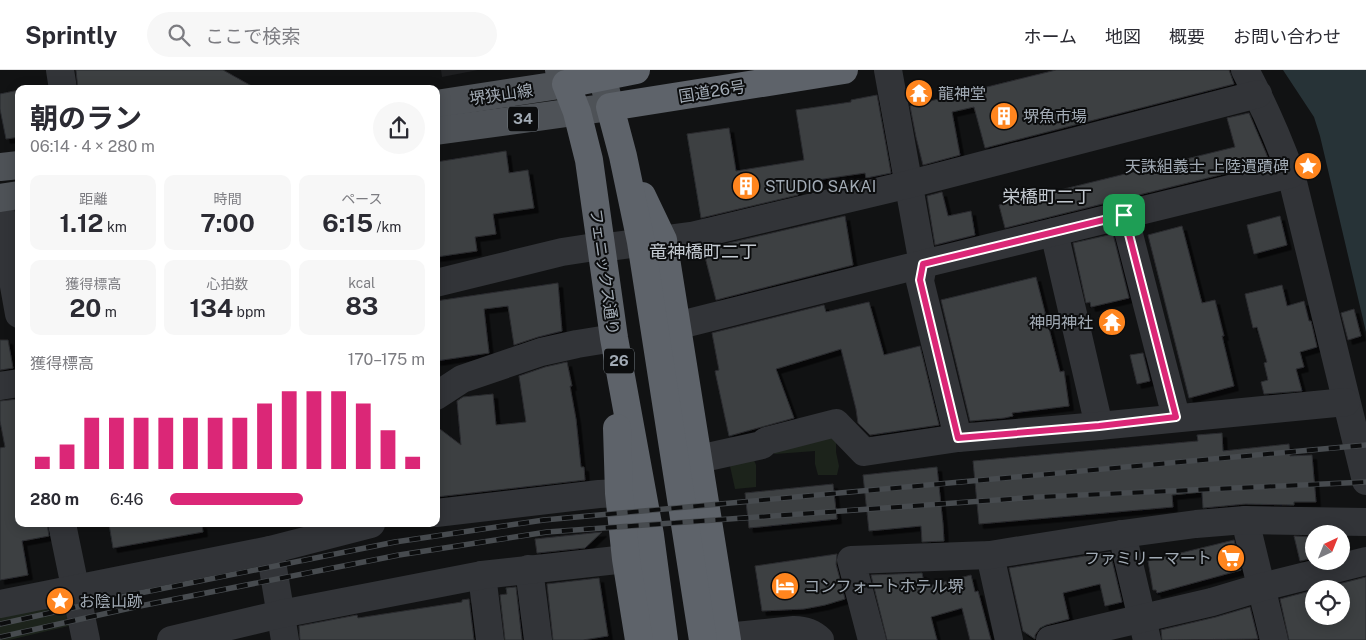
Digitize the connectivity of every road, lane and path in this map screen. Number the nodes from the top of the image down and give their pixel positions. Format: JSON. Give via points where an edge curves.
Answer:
{"nodes":[{"id":1,"x":60,"y":70,"type":"edge"},
{"id":2,"x":636,"y":70,"type":"edge"},
{"id":3,"x":844,"y":70,"type":"edge"},
{"id":4,"x":888,"y":70,"type":"edge"},
{"id":5,"x":1245,"y":70,"type":"edge"},
{"id":6,"x":601,"y":73,"type":"edge"},
{"id":7,"x":563,"y":77,"type":"edge"},
{"id":8,"x":62,"y":85,"type":"edge"},
{"id":9,"x":1258,"y":94,"type":"junction"},
{"id":10,"x":440,"y":103,"type":"edge"},
{"id":11,"x":610,"y":107,"type":"junction"},
{"id":12,"x":577,"y":112,"type":"junction"},
{"id":13,"x":440,"y":130,"type":"edge"},
{"id":14,"x":15,"y":165,"type":"edge"},
{"id":15,"x":0,"y":167,"type":"edge"},
{"id":16,"x":1291,"y":174,"type":"junction"},
{"id":17,"x":910,"y":184,"type":"junction"},
{"id":18,"x":15,"y":196,"type":"edge"},
{"id":19,"x":0,"y":198,"type":"edge"},
{"id":20,"x":0,"y":208,"type":"edge"},
{"id":21,"x":1124,"y":215,"type":"junction"},
{"id":22,"x":1054,"y":232,"type":"junction"},
{"id":23,"x":652,"y":241,"type":"junction"},
{"id":24,"x":601,"y":246,"type":"junction"},
{"id":25,"x":923,"y":264,"type":"junction"},
{"id":26,"x":440,"y":282,"type":"edge"},
{"id":27,"x":15,"y":292,"type":"edge"},
{"id":28,"x":676,"y":326,"type":"junction"},
{"id":29,"x":614,"y":338,"type":"junction"},
{"id":30,"x":15,"y":384,"type":"edge"},
{"id":31,"x":0,"y":386,"type":"edge"},
{"id":32,"x":440,"y":393,"type":"edge"},
{"id":33,"x":1346,"y":402,"type":"junction"},
{"id":34,"x":1176,"y":417,"type":"junction"},
{"id":35,"x":1099,"y":426,"type":"junction"},
{"id":36,"x":958,"y":438,"type":"junction"},
{"id":37,"x":686,"y":462,"type":"junction"},
{"id":38,"x":1366,"y":481,"type":"edge"},
{"id":39,"x":619,"y":493,"type":"junction"},
{"id":40,"x":440,"y":513,"type":"edge"},
{"id":41,"x":1244,"y":520,"type":"junction"},
{"id":42,"x":1366,"y":522,"type":"edge"},
{"id":43,"x":63,"y":527,"type":"edge"},
{"id":44,"x":359,"y":527,"type":"edge"},
{"id":45,"x":1122,"y":534,"type":"junction"},
{"id":46,"x":270,"y":550,"type":"junction"},
{"id":47,"x":990,"y":556,"type":"junction"},
{"id":48,"x":626,"y":559,"type":"junction"},
{"id":49,"x":1366,"y":561,"type":"edge"},
{"id":50,"x":529,"y":569,"type":"junction"},
{"id":51,"x":482,"y":575,"type":"junction"},
{"id":52,"x":1262,"y":588,"type":"junction"},
{"id":53,"x":76,"y":589,"type":"junction"},
{"id":54,"x":0,"y":604,"type":"edge"},
{"id":55,"x":283,"y":627,"type":"edge"},
{"id":56,"x":1145,"y":629,"type":"edge"},
{"id":57,"x":719,"y":639,"type":"edge"},
{"id":58,"x":86,"y":640,"type":"edge"},
{"id":59,"x":171,"y":640,"type":"edge"},
{"id":60,"x":490,"y":640,"type":"edge"},
{"id":61,"x":538,"y":640,"type":"edge"},
{"id":62,"x":638,"y":640,"type":"edge"},
{"id":63,"x":664,"y":640,"type":"edge"},
{"id":64,"x":820,"y":640,"type":"edge"},
{"id":65,"x":872,"y":640,"type":"edge"},
{"id":66,"x":1009,"y":640,"type":"edge"},
{"id":67,"x":1050,"y":640,"type":"edge"},
{"id":68,"x":1274,"y":640,"type":"edge"}],
"edges":[{"from":1,"to":8,"type":"street"},
{"from":2,"to":6,"type":"highway"},
{"from":3,"to":11,"type":"highway","name":"国道26号"},
{"from":4,"to":17,"type":"street"},
{"from":5,"to":9,"type":"street"},
{"from":6,"to":7,"type":"highway"},
{"from":6,"to":11,"type":"main road"},
{"from":7,"to":10,"type":"main road","name":"堺狭山線","number":"34"},
{"from":7,"to":12,"type":"highway","name":"フェニックス通り","number":"26"},
{"from":9,"to":16,"type":"street"},
{"from":9,"to":17,"type":"street"},
{"from":11,"to":12,"type":"main road","name":"堺狭山線","number":"34"},
{"from":11,"to":23,"type":"highway","number":"26"},
{"from":12,"to":13,"type":"main road","name":"堺狭山線","number":"34"},
{"from":12,"to":24,"type":"highway","name":"フェニックス通り","number":"26","via":[[589,160]]},
{"from":14,"to":15,"type":"main road"},
{"from":16,"to":21,"type":"street"},
{"from":16,"to":33,"type":"street"},
{"from":17,"to":23,"type":"street","via":[[690,236]]},
{"from":17,"to":25,"type":"street"},
{"from":18,"to":19,"type":"main road"},
{"from":20,"to":27,"type":"street"},
{"from":21,"to":22,"type":"street"},
{"from":21,"to":34,"type":"street"},
{"from":22,"to":25,"type":"street"},
{"from":22,"to":35,"type":"street"},
{"from":23,"to":24,"type":"street"},
{"from":23,"to":28,"type":"highway","number":"26"},
{"from":23,"to":37,"type":"highway","number":"26"},
{"from":24,"to":26,"type":"street","via":[[562,252]]},
{"from":24,"to":29,"type":"highway","name":"フェニックス通り","number":"26"},
{"from":25,"to":28,"type":"street"},
{"from":25,"to":36,"type":"street","via":[[920,280]]},
{"from":28,"to":37,"type":"highway","number":"26"},
{"from":29,"to":32,"type":"street","via":[[533,355],[462,379]]},
{"from":29,"to":39,"type":"highway","number":"26"},
{"from":29,"to":63,"type":"highway","name":"フェニックス通り","number":"26","via":[[650,535]]},
{"from":30,"to":31,"type":"street"},
{"from":33,"to":34,"type":"street"},
{"from":33,"to":38,"type":"street"},
{"from":34,"to":35,"type":"street"},
{"from":35,"to":36,"type":"street"},
{"from":36,"to":37,"type":"street","via":[[864,452],[836,423],[766,441],[762,445]]},
{"from":37,"to":57,"type":"highway","number":"26"},
{"from":39,"to":40,"type":"street"},
{"from":39,"to":48,"type":"highway","number":"26"},
{"from":41,"to":42,"type":"street"},
{"from":41,"to":45,"type":"street"},
{"from":41,"to":52,"type":"street"},
{"from":43,"to":53,"type":"street"},
{"from":44,"to":46,"type":"street"},
{"from":45,"to":47,"type":"street"},
{"from":45,"to":56,"type":"street"},
{"from":46,"to":53,"type":"street"},
{"from":46,"to":55,"type":"street"},
{"from":47,"to":65,"type":"street","via":[[851,560]]},
{"from":47,"to":66,"type":"street"},
{"from":48,"to":50,"type":"street"},
{"from":48,"to":62,"type":"highway","number":"26"},
{"from":49,"to":52,"type":"street"},
{"from":50,"to":51,"type":"street"},
{"from":50,"to":61,"type":"street"},
{"from":51,"to":55,"type":"street"},
{"from":51,"to":60,"type":"street"},
{"from":52,"to":56,"type":"street","via":[[1212,602]]},
{"from":52,"to":68,"type":"street"},
{"from":53,"to":54,"type":"street"},
{"from":53,"to":58,"type":"street"},
{"from":55,"to":59,"type":"street"},
{"from":56,"to":67,"type":"street"},
{"from":57,"to":64,"type":"street","via":[[802,630]]}]}
